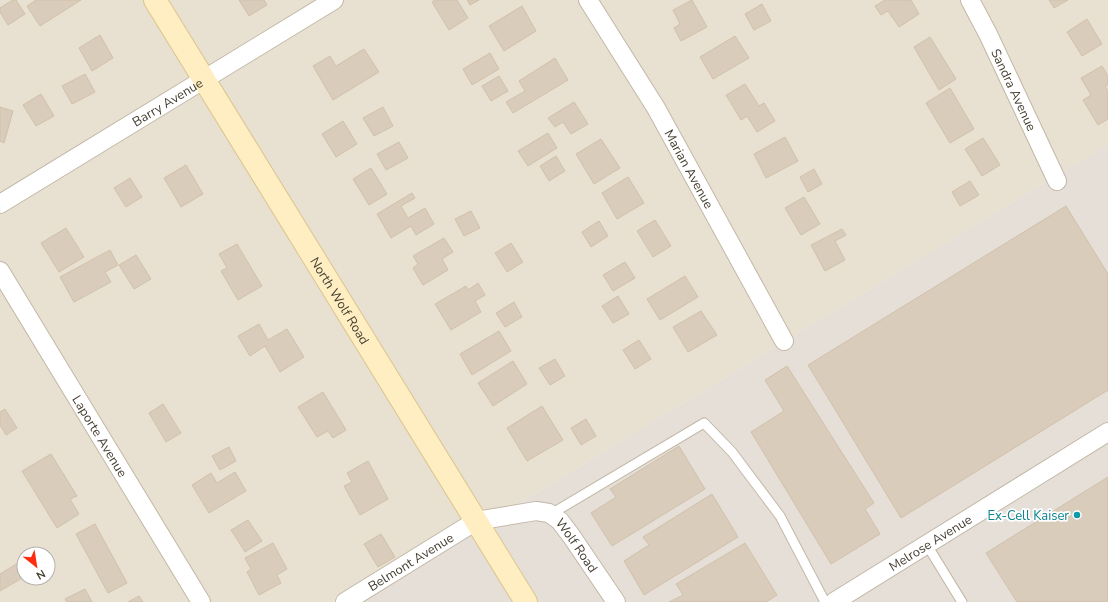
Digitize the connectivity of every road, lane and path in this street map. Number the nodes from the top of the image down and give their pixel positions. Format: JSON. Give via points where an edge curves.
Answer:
{"nodes":[{"id":1,"x":155,"y":0,"type":"edge"},
{"id":2,"x":334,"y":0,"type":"edge"},
{"id":3,"x":588,"y":0,"type":"edge"},
{"id":4,"x":970,"y":0,"type":"edge"},
{"id":5,"x":204,"y":79,"type":"junction"},
{"id":6,"x":1057,"y":181,"type":"dead end"},
{"id":7,"x":0,"y":204,"type":"edge"},
{"id":8,"x":0,"y":271,"type":"edge"},
{"id":9,"x":784,"y":341,"type":"dead end"},
{"id":10,"x":1108,"y":432,"type":"edge"},
{"id":11,"x":551,"y":514,"type":"junction"},
{"id":12,"x":476,"y":521,"type":"junction"},
{"id":13,"x":927,"y":545,"type":"junction"},
{"id":14,"x":200,"y":602,"type":"edge"},
{"id":15,"x":345,"y":602,"type":"edge"},
{"id":16,"x":526,"y":602,"type":"edge"},
{"id":17,"x":616,"y":602,"type":"edge"},
{"id":18,"x":825,"y":602,"type":"edge"},
{"id":19,"x":834,"y":602,"type":"edge"},
{"id":20,"x":962,"y":602,"type":"edge"}],
"edges":[{"from":1,"to":5,"type":"main road","name":"North Wolf Road"},
{"from":2,"to":5,"type":"street","name":"Barry Avenue"},
{"from":3,"to":9,"type":"street","name":"Marian Avenue","via":[[656,108]]},
{"from":4,"to":6,"type":"street","name":"Sandra Avenue"},
{"from":5,"to":7,"type":"street","name":"Barry Avenue"},
{"from":5,"to":12,"type":"main road","name":"North Wolf Road"},
{"from":8,"to":14,"type":"street","name":"Laporte Avenue"},
{"from":10,"to":13,"type":"street","name":"Melrose Avenue"},
{"from":11,"to":12,"type":"street","name":"Wolf Road","via":[[536,511]]},
{"from":11,"to":17,"type":"street","name":"Wolf Road","via":[[572,536]]},
{"from":11,"to":18,"type":"lane","via":[[704,422],[732,452],[780,516]]},
{"from":12,"to":15,"type":"street","name":"Belmont Avenue"},
{"from":12,"to":16,"type":"main road","name":"North Wolf Road"},
{"from":13,"to":19,"type":"street","name":"Melrose Avenue"},
{"from":13,"to":20,"type":"lane"}]}
